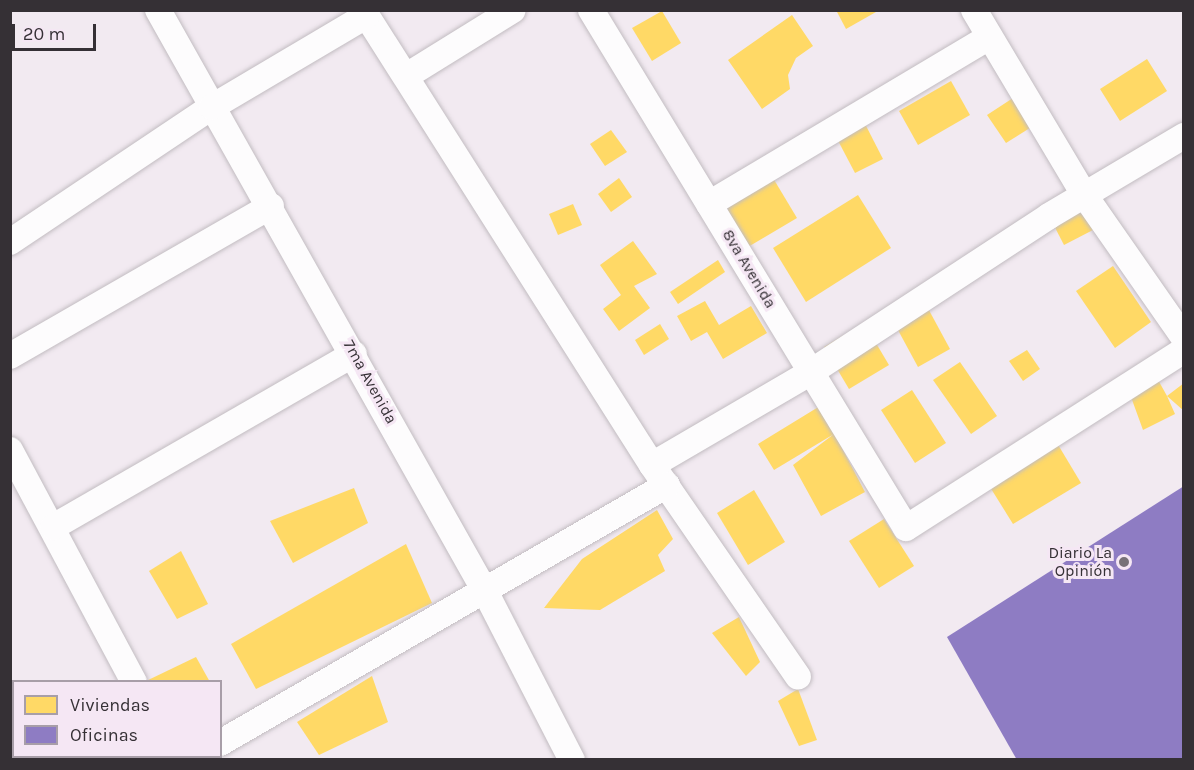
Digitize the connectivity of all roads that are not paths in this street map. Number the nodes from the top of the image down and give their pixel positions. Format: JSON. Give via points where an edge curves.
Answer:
{"nodes":[{"id":1,"x":158,"y":10,"type":"edge"},
{"id":2,"x":513,"y":10,"type":"edge"},
{"id":3,"x":591,"y":10,"type":"edge"},
{"id":4,"x":974,"y":10,"type":"edge"},
{"id":5,"x":365,"y":13,"type":"edge"},
{"id":6,"x":989,"y":37,"type":"junction"},
{"id":7,"x":408,"y":75,"type":"junction"},
{"id":8,"x":212,"y":107,"type":"junction"},
{"id":9,"x":1184,"y":136,"type":"edge"},
{"id":10,"x":1085,"y":196,"type":"junction"},
{"id":11,"x":709,"y":204,"type":"junction"},
{"id":12,"x":271,"y":206,"type":"junction"},
{"id":13,"x":10,"y":242,"type":"edge"},
{"id":14,"x":1184,"y":339,"type":"edge"},
{"id":15,"x":1184,"y":350,"type":"edge"},
{"id":16,"x":354,"y":354,"type":"junction"},
{"id":17,"x":10,"y":356,"type":"edge"},
{"id":18,"x":811,"y":372,"type":"junction"},
{"id":19,"x":10,"y":450,"type":"edge"},
{"id":20,"x":660,"y":475,"type":"junction"},
{"id":21,"x":53,"y":527,"type":"junction"},
{"id":22,"x":486,"y":593,"type":"junction"},
{"id":23,"x":798,"y":677,"type":"dead end"},
{"id":24,"x":133,"y":680,"type":"edge"},
{"id":25,"x":222,"y":742,"type":"edge"},
{"id":26,"x":572,"y":759,"type":"edge"}],
"edges":[{"from":1,"to":8,"type":"street","name":"7ma Avenida"},
{"from":2,"to":7,"type":"street"},
{"from":3,"to":11,"type":"street","name":"8va Avenida"},
{"from":4,"to":6,"type":"street"},
{"from":5,"to":7,"type":"street"},
{"from":5,"to":8,"type":"street"},
{"from":6,"to":10,"type":"street"},
{"from":6,"to":11,"type":"street"},
{"from":7,"to":20,"type":"street"},
{"from":8,"to":12,"type":"street","name":"7ma Avenida"},
{"from":8,"to":13,"type":"street"},
{"from":9,"to":10,"type":"street"},
{"from":10,"to":14,"type":"street"},
{"from":10,"to":18,"type":"street"},
{"from":11,"to":18,"type":"street","name":"8va Avenida"},
{"from":12,"to":16,"type":"street","name":"7ma Avenida"},
{"from":12,"to":17,"type":"street"},
{"from":15,"to":18,"type":"street","name":"8va Avenida","via":[[906,528]]},
{"from":16,"to":21,"type":"street"},
{"from":16,"to":22,"type":"street","name":"7ma Avenida"},
{"from":18,"to":20,"type":"street"},
{"from":19,"to":21,"type":"street"},
{"from":20,"to":22,"type":"street"},
{"from":20,"to":23,"type":"street"},
{"from":21,"to":24,"type":"street"},
{"from":22,"to":25,"type":"street"},
{"from":22,"to":26,"type":"street","name":"7ma Avenida"}]}
